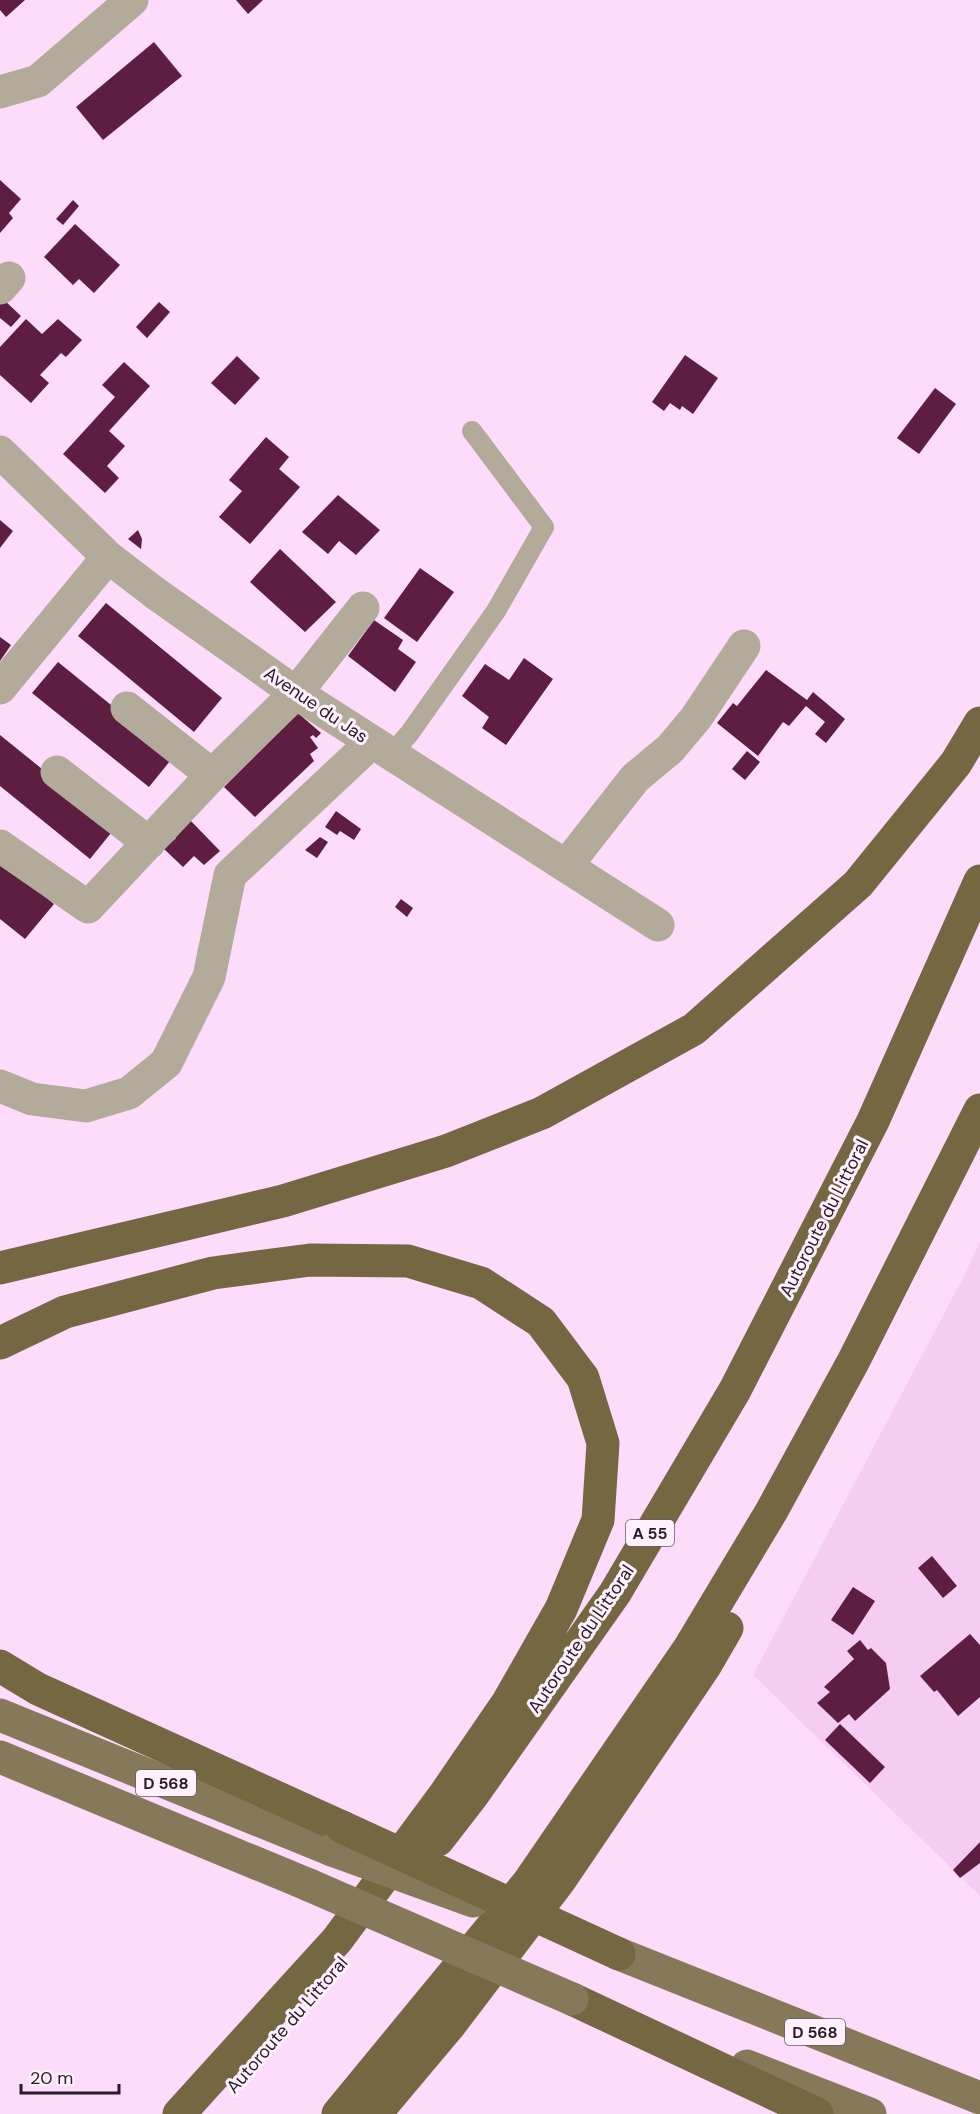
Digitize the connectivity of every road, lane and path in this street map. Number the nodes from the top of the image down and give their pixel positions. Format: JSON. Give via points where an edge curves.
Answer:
{"nodes":[{"id":1,"x":132,"y":0,"type":"edge"},
{"id":2,"x":0,"y":92,"type":"edge"},
{"id":3,"x":472,"y":431,"type":"dead end"},
{"id":4,"x":0,"y":452,"type":"edge"},
{"id":5,"x":108,"y":557,"type":"junction"},
{"id":6,"x":363,"y":608,"type":"dead end"},
{"id":7,"x":744,"y":646,"type":"dead end"},
{"id":8,"x":0,"y":688,"type":"edge"},
{"id":9,"x":296,"y":693,"type":"junction"},
{"id":10,"x":127,"y":708,"type":"dead end"},
{"id":11,"x":980,"y":723,"type":"edge"},
{"id":12,"x":381,"y":748,"type":"junction"},
{"id":13,"x":57,"y":772,"type":"dead end"},
{"id":14,"x":212,"y":775,"type":"junction"},
{"id":15,"x":148,"y":843,"type":"junction"},
{"id":16,"x":0,"y":846,"type":"edge"},
{"id":17,"x":566,"y":866,"type":"junction"},
{"id":18,"x":980,"y":881,"type":"edge"},
{"id":19,"x":658,"y":925,"type":"dead end"},
{"id":20,"x":0,"y":1086,"type":"edge"},
{"id":21,"x":980,"y":1110,"type":"edge"},
{"id":22,"x":980,"y":1124,"type":"edge"},
{"id":23,"x":0,"y":1268,"type":"edge"},
{"id":24,"x":0,"y":1343,"type":"edge"},
{"id":25,"x":0,"y":1666,"type":"edge"},
{"id":26,"x":0,"y":1715,"type":"edge"},
{"id":27,"x":0,"y":1757,"type":"edge"},
{"id":28,"x":337,"y":1838,"type":"junction"},
{"id":29,"x":619,"y":1954,"type":"joint"},
{"id":30,"x":572,"y":1999,"type":"junction"},
{"id":31,"x":980,"y":2098,"type":"edge"},
{"id":32,"x":179,"y":2114,"type":"edge"},
{"id":33,"x":207,"y":2114,"type":"edge"},
{"id":34,"x":338,"y":2114,"type":"edge"},
{"id":35,"x":375,"y":2114,"type":"edge"},
{"id":36,"x":818,"y":2114,"type":"edge"},
{"id":37,"x":870,"y":2114,"type":"edge"}],
"edges":[{"from":1,"to":2,"type":"street","via":[[38,81]]},
{"from":3,"to":12,"type":"lane","via":[[544,527],[496,611],[409,734]]},
{"from":4,"to":5,"type":"street","name":"Avenue du Jas"},
{"from":5,"to":8,"type":"street"},
{"from":5,"to":9,"type":"street","name":"Avenue du Jas"},
{"from":6,"to":9,"type":"street"},
{"from":7,"to":17,"type":"street","via":[[696,718],[670,749],[635,778]]},
{"from":9,"to":12,"type":"street","name":"Avenue du Jas"},
{"from":9,"to":14,"type":"street"},
{"from":10,"to":14,"type":"street"},
{"from":11,"to":23,"type":"highway","via":[[956,763],[858,884],[694,1029],[542,1113],[446,1151],[284,1201]]},
{"from":12,"to":17,"type":"street","name":"Avenue du Jas"},
{"from":12,"to":20,"type":"street","via":[[230,875],[209,977],[166,1063],[129,1093],[86,1106],[32,1099]]},
{"from":13,"to":15,"type":"street"},
{"from":14,"to":15,"type":"street"},
{"from":15,"to":16,"type":"street","via":[[88,907]]},
{"from":17,"to":19,"type":"street","name":"Avenue du Jas"},
{"from":18,"to":33,"type":"highway","name":"Autoroute du Littoral","number":"A 55","via":[[873,1121],[735,1390],[615,1593],[451,1824],[322,1988]]},
{"from":21,"to":34,"type":"highway","via":[[853,1362],[771,1512],[690,1647],[528,1883]]},
{"from":22,"to":35,"type":"highway","via":[[900,1306],[809,1485],[705,1666],[560,1880],[449,2026]]},
{"from":24,"to":32,"type":"highway","via":[[65,1312],[213,1273],[310,1260],[408,1261],[481,1283],[541,1322],[583,1378],[603,1443],[598,1520],[561,1609],[508,1702],[337,1940]]},
{"from":25,"to":28,"type":"highway","via":[[38,1689]]},
{"from":26,"to":28,"type":"main road","number":"D 568"},
{"from":27,"to":30,"type":"main road","number":"D 568","bridge":true},
{"from":28,"to":29,"type":"highway","bridge":true},
{"from":29,"to":31,"type":"main road","number":"D 568"},
{"from":30,"to":36,"type":"highway"},
{"from":30,"to":37,"type":"main road","number":"D 568"}]}
